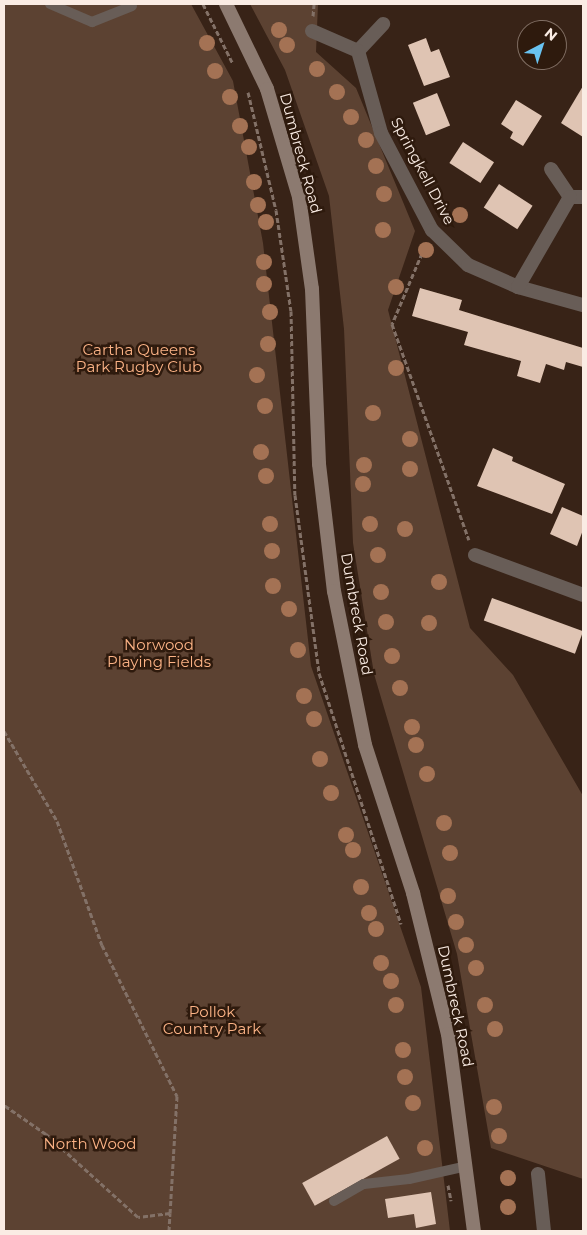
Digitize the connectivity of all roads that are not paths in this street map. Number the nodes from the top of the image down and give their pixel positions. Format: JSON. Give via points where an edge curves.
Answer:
{"nodes":[{"id":1,"x":50,"y":4,"type":"edge"},
{"id":2,"x":226,"y":4,"type":"edge"},
{"id":3,"x":132,"y":6,"type":"dead end"},
{"id":4,"x":383,"y":24,"type":"dead end"},
{"id":5,"x":312,"y":31,"type":"dead end"},
{"id":6,"x":358,"y":51,"type":"junction"},
{"id":7,"x":551,"y":169,"type":"dead end"},
{"id":8,"x":576,"y":197,"type":"edge"},
{"id":9,"x":518,"y":287,"type":"junction"},
{"id":10,"x":583,"y":305,"type":"edge"},
{"id":11,"x":475,"y":555,"type":"road end"},
{"id":12,"x":583,"y":595,"type":"edge"},
{"id":13,"x":467,"y":1166,"type":"junction"},
{"id":14,"x":538,"y":1174,"type":"dead end"},
{"id":15,"x":334,"y":1201,"type":"dead end"},
{"id":16,"x":474,"y":1231,"type":"edge"},
{"id":17,"x":544,"y":1231,"type":"edge"}],
"edges":[{"from":1,"to":3,"type":"lane","via":[[92,22]]},
{"from":2,"to":13,"type":"main road","name":"Dumbreck Road","via":[[267,89],[299,197],[312,289],[319,464],[334,591],[365,745],[413,893],[448,1034]]},
{"from":4,"to":6,"type":"street"},
{"from":5,"to":6,"type":"street"},
{"from":6,"to":9,"type":"street","name":"Springkell Drive","via":[[381,133],[432,230],[468,265]]},
{"from":7,"to":8,"type":"street"},
{"from":8,"to":9,"type":"street"},
{"from":9,"to":10,"type":"street","name":"Springkell Drive"},
{"from":11,"to":12,"type":"street"},
{"from":13,"to":15,"type":"lane","via":[[409,1179],[364,1184]]},
{"from":13,"to":16,"type":"main road","name":"Dumbreck Road"},
{"from":14,"to":17,"type":"street"}]}
